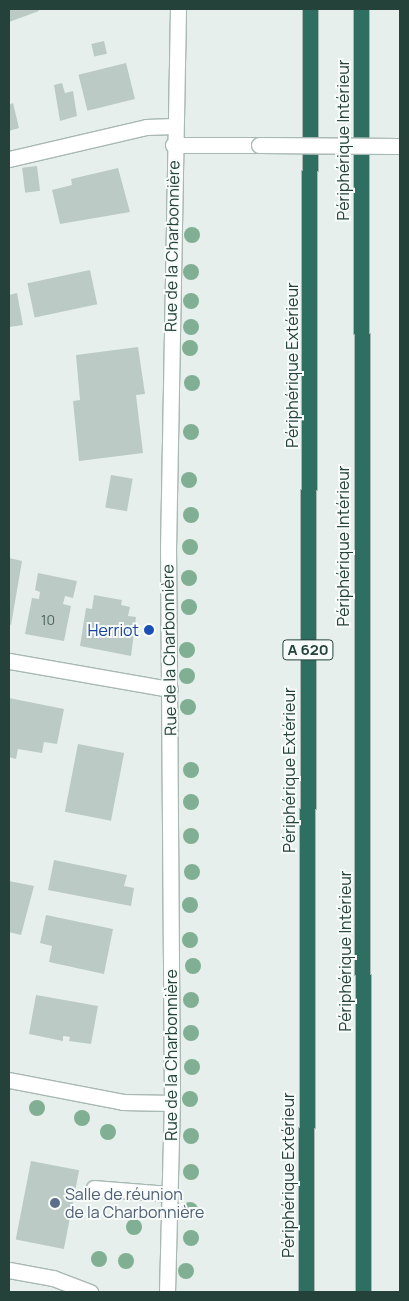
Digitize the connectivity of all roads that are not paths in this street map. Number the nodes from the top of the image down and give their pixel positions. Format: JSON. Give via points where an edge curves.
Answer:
{"nodes":[{"id":1,"x":178,"y":9,"type":"edge"},
{"id":2,"x":310,"y":9,"type":"edge"},
{"id":3,"x":361,"y":9,"type":"edge"},
{"id":4,"x":174,"y":126,"type":"junction"},
{"id":5,"x":173,"y":145,"type":"junction"},
{"id":6,"x":399,"y":146,"type":"edge"},
{"id":7,"x":9,"y":159,"type":"edge"},
{"id":8,"x":9,"y":660,"type":"edge"},
{"id":9,"x":170,"y":689,"type":"junction"},
{"id":10,"x":9,"y":1080,"type":"edge"},
{"id":11,"x":172,"y":1103,"type":"junction"},
{"id":12,"x":94,"y":1188,"type":"dead end"},
{"id":13,"x":171,"y":1194,"type":"junction"},
{"id":14,"x":9,"y":1270,"type":"edge"},
{"id":15,"x":90,"y":1292,"type":"edge"},
{"id":16,"x":167,"y":1292,"type":"edge"},
{"id":17,"x":306,"y":1292,"type":"edge"},
{"id":18,"x":362,"y":1292,"type":"edge"}],
"edges":[{"from":1,"to":4,"type":"street","name":"Rue de la Charbonnière"},
{"from":2,"to":17,"type":"highway","name":"Périphérique Extérieur","number":"A 620"},
{"from":3,"to":18,"type":"highway","name":"Périphérique Intérieur"},
{"from":4,"to":5,"type":"street","name":"Rue de la Charbonnière"},
{"from":4,"to":7,"type":"street","via":[[146,127]]},
{"from":5,"to":6,"type":"street","bridge":true},
{"from":5,"to":9,"type":"street","name":"Rue de la Charbonnière"},
{"from":8,"to":9,"type":"street"},
{"from":9,"to":11,"type":"street","name":"Rue de la Charbonnière"},
{"from":10,"to":11,"type":"street","via":[[123,1102]]},
{"from":11,"to":13,"type":"street","name":"Rue de la Charbonnière"},
{"from":12,"to":13,"type":"street"},
{"from":13,"to":16,"type":"street","name":"Rue de la Charbonnière"},
{"from":14,"to":15,"type":"street","via":[[52,1278]]}]}
